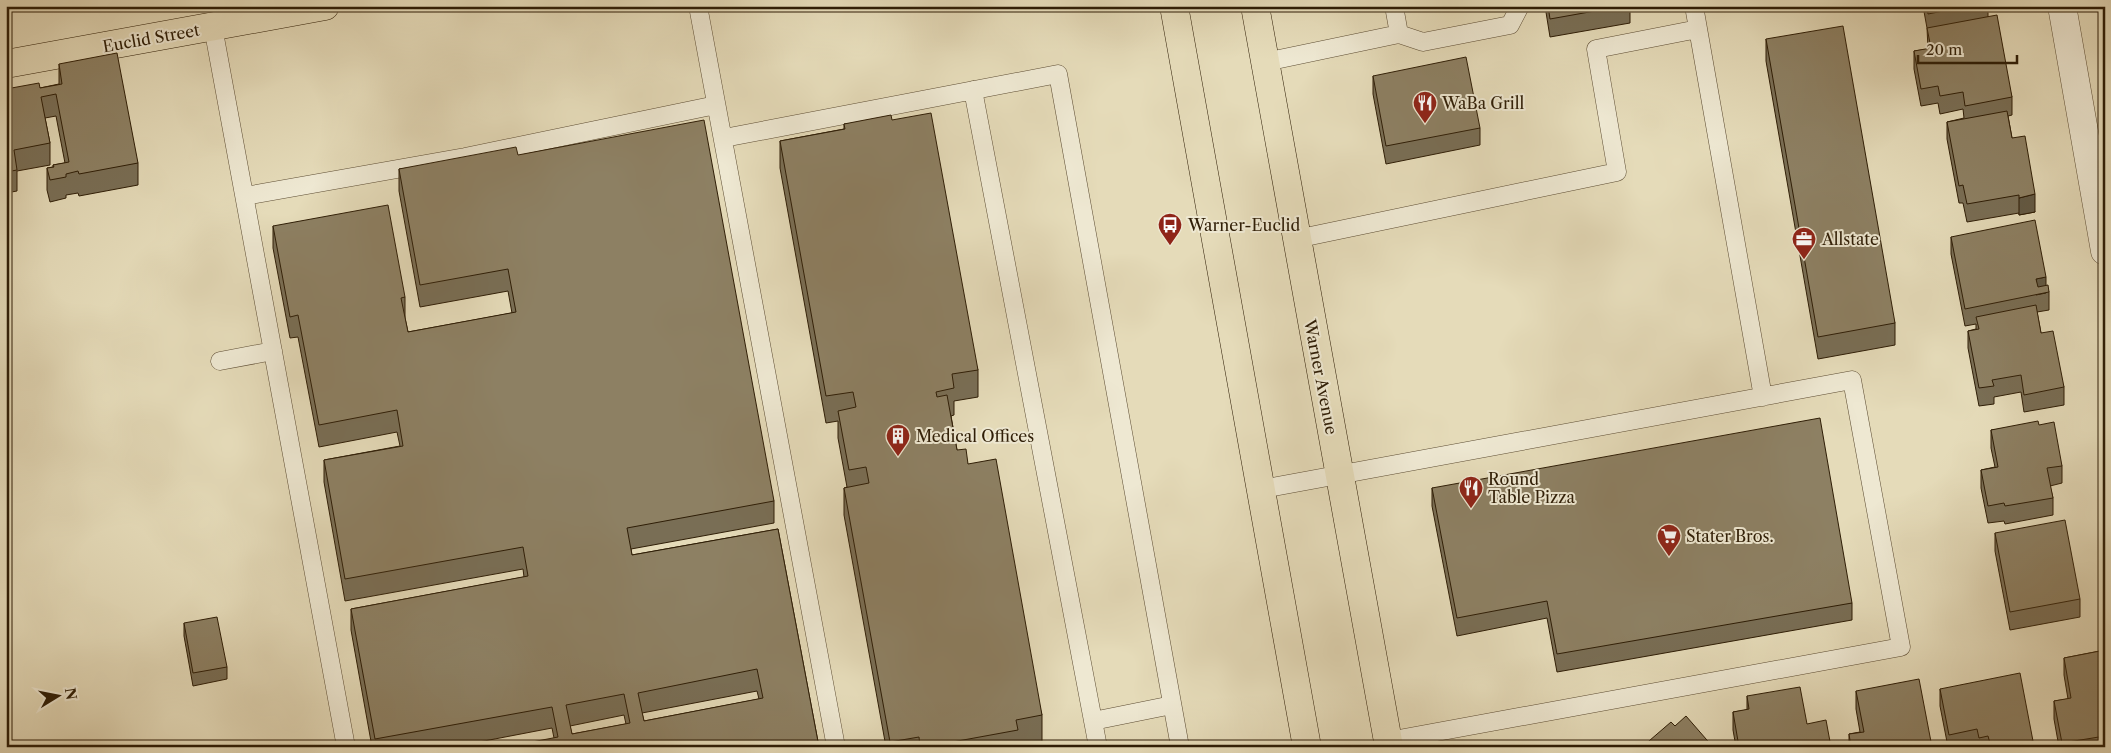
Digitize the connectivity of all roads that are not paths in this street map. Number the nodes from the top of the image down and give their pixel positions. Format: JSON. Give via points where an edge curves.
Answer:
{"nodes":[{"id":1,"x":325,"y":6,"type":"edge"},
{"id":2,"x":698,"y":6,"type":"edge"},
{"id":3,"x":1174,"y":6,"type":"edge"},
{"id":4,"x":1255,"y":6,"type":"edge"},
{"id":5,"x":1394,"y":6,"type":"edge"},
{"id":6,"x":1520,"y":6,"type":"edge"},
{"id":7,"x":1694,"y":6,"type":"edge"},
{"id":8,"x":2062,"y":6,"type":"edge"},
{"id":9,"x":213,"y":27,"type":"junction"},
{"id":10,"x":1698,"y":29,"type":"junction"},
{"id":11,"x":1399,"y":34,"type":"junction"},
{"id":12,"x":1265,"y":62,"type":"junction"},
{"id":13,"x":6,"y":64,"type":"edge"},
{"id":14,"x":974,"y":90,"type":"junction"},
{"id":15,"x":716,"y":105,"type":"junction"},
{"id":16,"x":724,"y":138,"type":"junction"},
{"id":17,"x":245,"y":196,"type":"junction"},
{"id":18,"x":1296,"y":239,"type":"junction"},
{"id":19,"x":2105,"y":251,"type":"edge"},
{"id":20,"x":273,"y":351,"type":"junction"},
{"id":21,"x":220,"y":361,"type":"dead end"},
{"id":22,"x":1763,"y":397,"type":"junction"},
{"id":23,"x":1340,"y":475,"type":"junction"},
{"id":24,"x":1262,"y":490,"type":"junction"},
{"id":25,"x":1172,"y":705,"type":"junction"},
{"id":26,"x":1093,"y":720,"type":"junction"},
{"id":27,"x":1388,"y":744,"type":"edge"},
{"id":28,"x":346,"y":747,"type":"edge"},
{"id":29,"x":836,"y":747,"type":"edge"},
{"id":30,"x":1098,"y":747,"type":"edge"},
{"id":31,"x":1180,"y":747,"type":"edge"},
{"id":32,"x":1307,"y":747,"type":"edge"}],
"edges":[{"from":1,"to":9,"type":"main road","name":"Euclid Street"},
{"from":2,"to":15,"type":"lane"},
{"from":3,"to":24,"type":"main road"},
{"from":4,"to":12,"type":"main road","name":"Warner Avenue"},
{"from":5,"to":11,"type":"lane"},
{"from":6,"to":11,"type":"lane","via":[[1510,25],[1423,42]]},
{"from":7,"to":10,"type":"lane"},
{"from":8,"to":19,"type":"street"},
{"from":9,"to":13,"type":"main road","name":"Euclid Street"},
{"from":9,"to":17,"type":"lane"},
{"from":10,"to":18,"type":"lane","via":[[1596,49],[1617,172]]},
{"from":10,"to":22,"type":"lane"},
{"from":11,"to":12,"type":"lane"},
{"from":12,"to":18,"type":"main road","name":"Warner Avenue"},
{"from":14,"to":16,"type":"lane"},
{"from":14,"to":25,"type":"lane","via":[[1058,74]]},
{"from":14,"to":26,"type":"lane"},
{"from":15,"to":16,"type":"lane"},
{"from":15,"to":17,"type":"lane","via":[[466,157]]},
{"from":16,"to":29,"type":"lane"},
{"from":17,"to":20,"type":"lane"},
{"from":18,"to":23,"type":"main road","name":"Warner Avenue"},
{"from":20,"to":21,"type":"lane"},
{"from":20,"to":28,"type":"lane"},
{"from":22,"to":23,"type":"lane"},
{"from":22,"to":27,"type":"lane","via":[[1852,380],[1901,646]]},
{"from":23,"to":24,"type":"lane"},
{"from":23,"to":27,"type":"main road","name":"Warner Avenue"},
{"from":24,"to":32,"type":"main road"},
{"from":25,"to":26,"type":"lane"},
{"from":25,"to":31,"type":"lane"},
{"from":26,"to":30,"type":"lane"}]}
